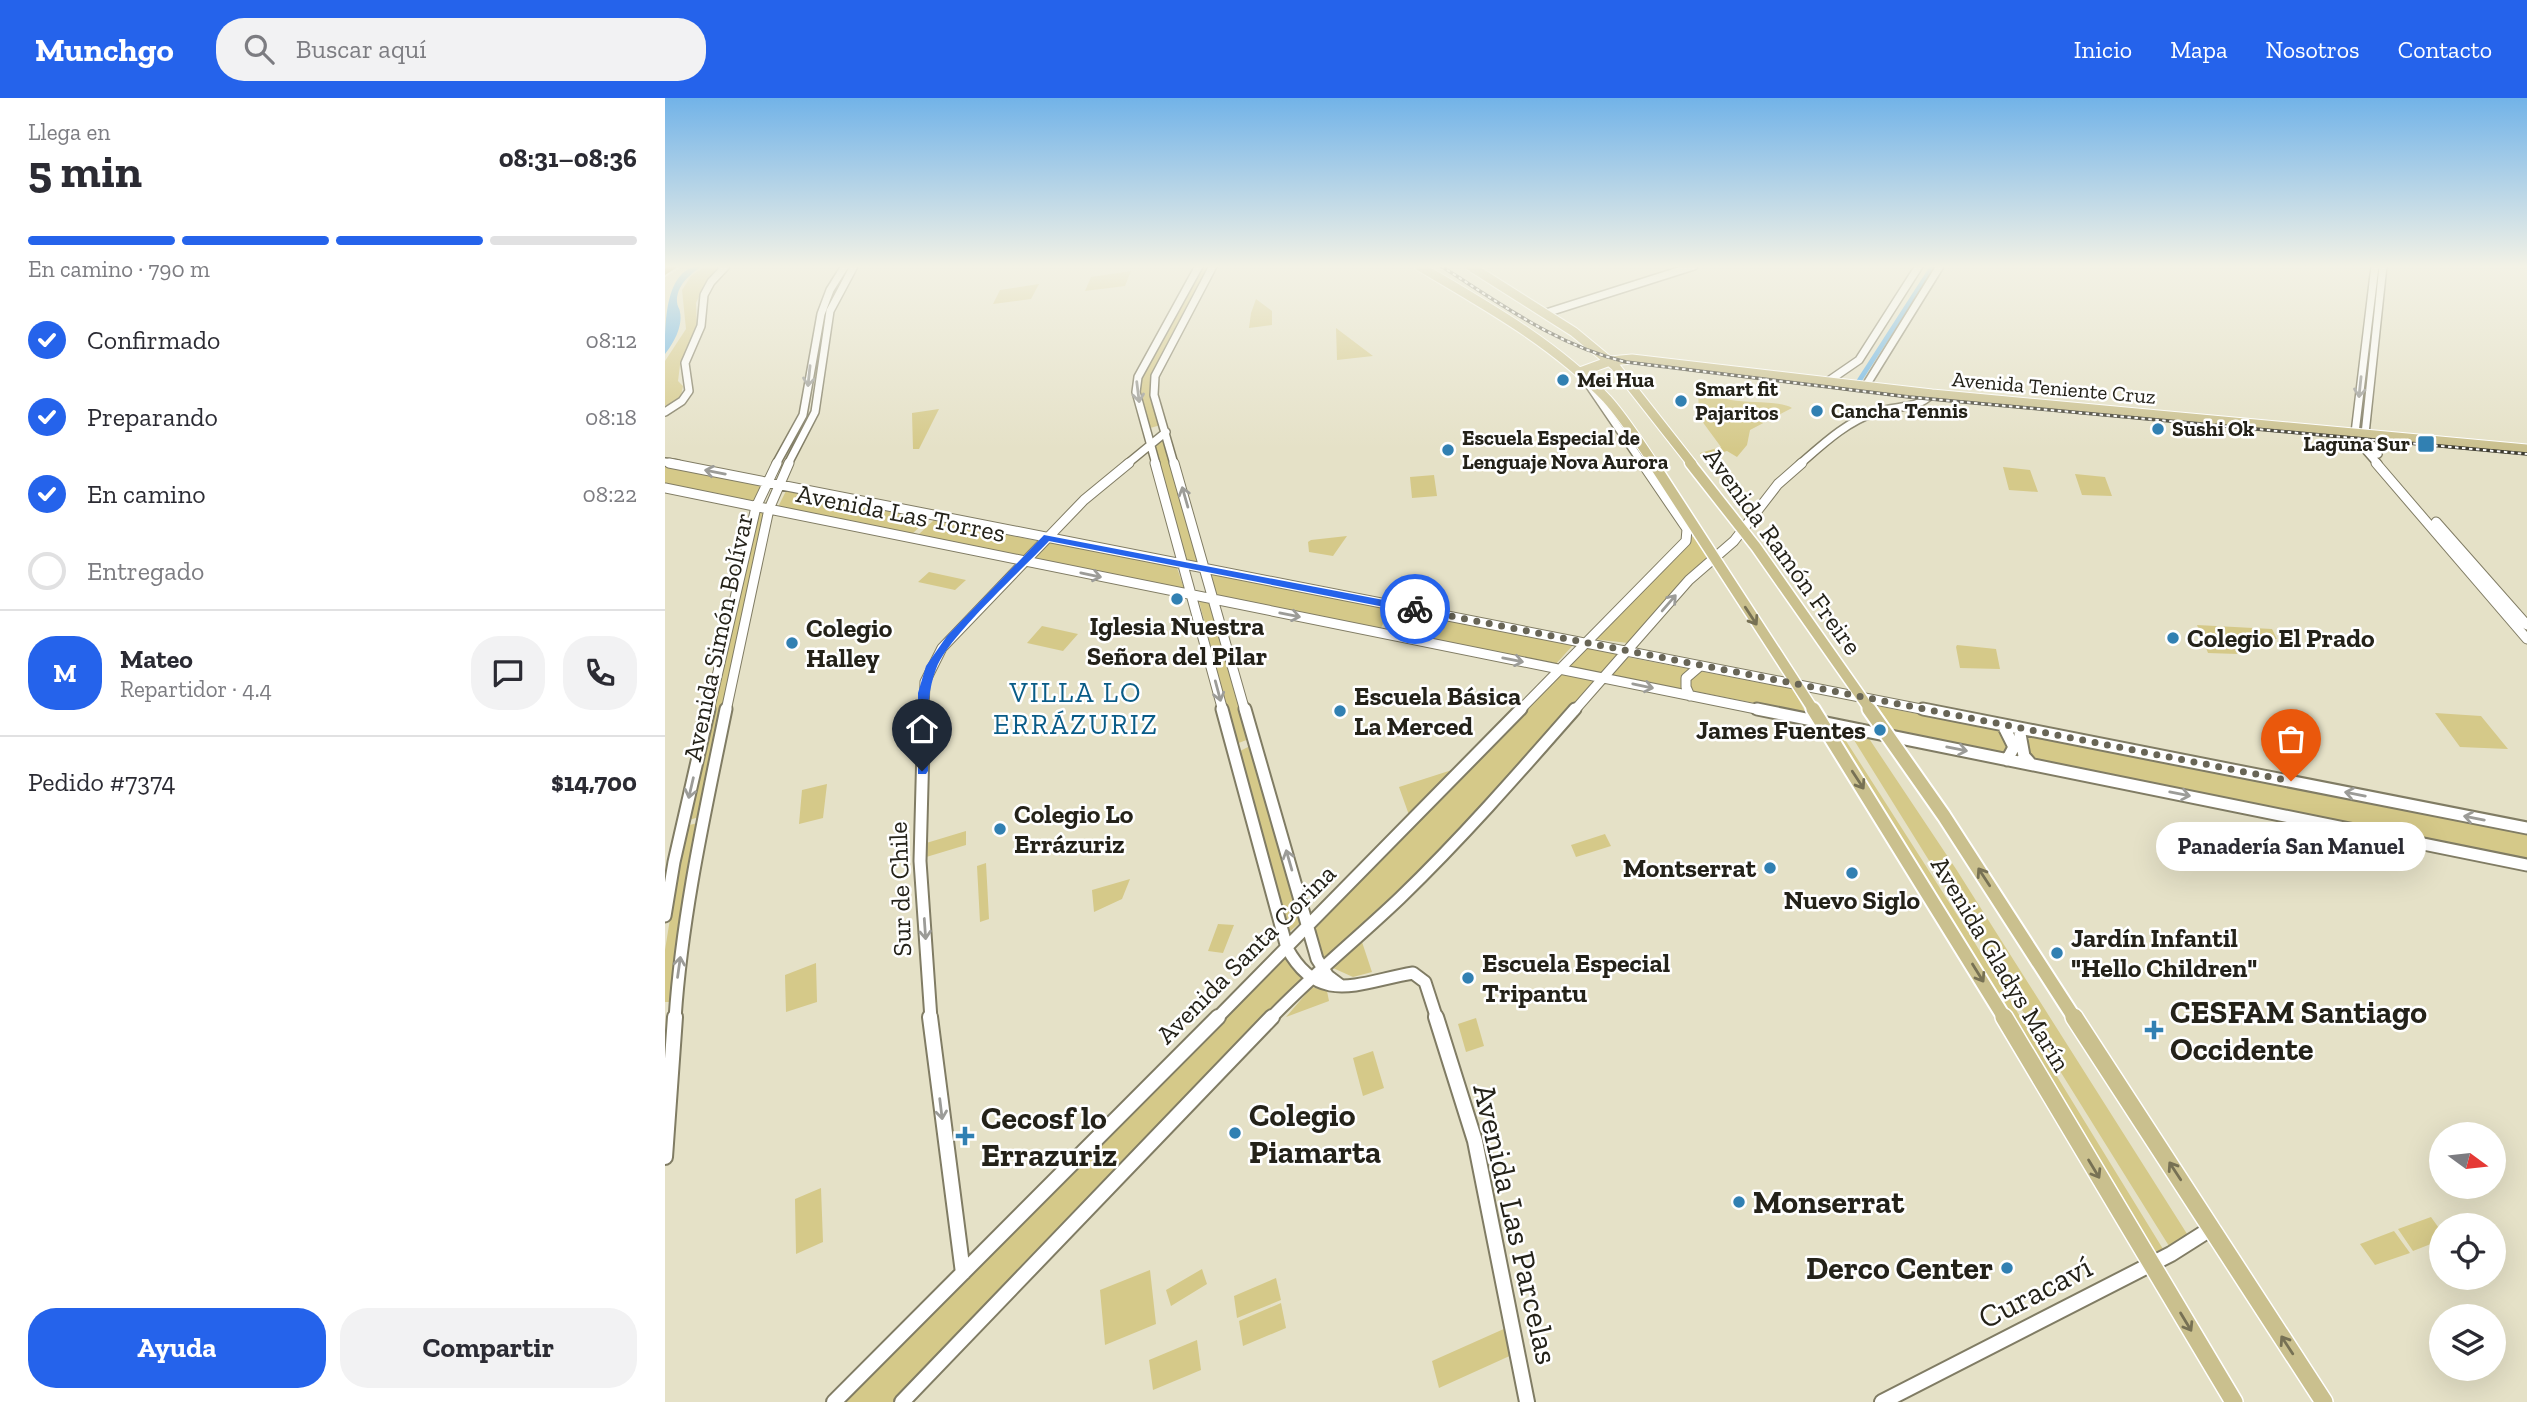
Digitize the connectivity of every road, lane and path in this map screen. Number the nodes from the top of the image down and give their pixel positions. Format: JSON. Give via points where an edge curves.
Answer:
{"nodes":[{"id":1,"x":701,"y":327,"type":"edge"},
{"id":2,"x":818,"y":327,"type":"edge"},
{"id":3,"x":827,"y":327,"type":"edge"},
{"id":4,"x":1515,"y":327,"type":"edge"},
{"id":5,"x":1567,"y":327,"type":"edge"},
{"id":6,"x":1880,"y":327,"type":"edge"},
{"id":7,"x":1902,"y":327,"type":"edge"},
{"id":8,"x":2367,"y":327,"type":"edge"},
{"id":9,"x":2376,"y":327,"type":"edge"},
{"id":10,"x":1164,"y":329,"type":"joint"},
{"id":11,"x":1179,"y":329,"type":"joint"},
{"id":12,"x":2363,"y":361,"type":"junction"},
{"id":13,"x":1613,"y":363,"type":"junction"},
{"id":14,"x":2372,"y":364,"type":"junction"},
{"id":15,"x":1581,"y":373,"type":"junction"},
{"id":16,"x":1827,"y":382,"type":"junction"},
{"id":17,"x":1865,"y":387,"type":"junction"},
{"id":18,"x":1930,"y":397,"type":"junction"},
{"id":19,"x":665,"y":411,"type":"edge"},
{"id":20,"x":1166,"y":432,"type":"junction"},
{"id":21,"x":2361,"y":437,"type":"junction"},
{"id":22,"x":1151,"y":445,"type":"junction"},
{"id":23,"x":2527,"y":449,"type":"edge"},
{"id":24,"x":2527,"y":456,"type":"edge"},
{"id":25,"x":665,"y":462,"type":"edge"},
{"id":26,"x":765,"y":482,"type":"junction"},
{"id":27,"x":778,"y":485,"type":"junction"},
{"id":28,"x":665,"y":488,"type":"edge"},
{"id":29,"x":756,"y":506,"type":"junction"},
{"id":30,"x":769,"y":509,"type":"junction"},
{"id":31,"x":1746,"y":526,"type":"junction"},
{"id":32,"x":1047,"y":538,"type":"junction"},
{"id":33,"x":1714,"y":559,"type":"junction"},
{"id":34,"x":1025,"y":561,"type":"junction"},
{"id":35,"x":1182,"y":564,"type":"junction"},
{"id":36,"x":1206,"y":568,"type":"junction"},
{"id":37,"x":1192,"y":596,"type":"junction"},
{"id":38,"x":1215,"y":600,"type":"junction"},
{"id":39,"x":2527,"y":625,"type":"edge"},
{"id":40,"x":2527,"y":639,"type":"edge"},
{"id":41,"x":1593,"y":643,"type":"junction"},
{"id":42,"x":1627,"y":650,"type":"junction"},
{"id":43,"x":1700,"y":666,"type":"junction"},
{"id":44,"x":1567,"y":671,"type":"junction"},
{"id":45,"x":1603,"y":678,"type":"junction"},
{"id":46,"x":1796,"y":685,"type":"junction"},
{"id":47,"x":1689,"y":696,"type":"junction"},
{"id":48,"x":1861,"y":697,"type":"junction"},
{"id":49,"x":1821,"y":723,"type":"junction"},
{"id":50,"x":2003,"y":724,"type":"junction"},
{"id":51,"x":2023,"y":729,"type":"junction"},
{"id":52,"x":1890,"y":737,"type":"junction"},
{"id":53,"x":2007,"y":760,"type":"junction"},
{"id":54,"x":2031,"y":764,"type":"junction"},
{"id":55,"x":2527,"y":828,"type":"edge"},
{"id":56,"x":2527,"y":865,"type":"edge"},
{"id":57,"x":665,"y":916,"type":"edge"},
{"id":58,"x":1310,"y":931,"type":"junction"},
{"id":59,"x":1288,"y":952,"type":"junction"},
{"id":60,"x":1319,"y":963,"type":"junction"},
{"id":61,"x":1306,"y":976,"type":"junction"},
{"id":62,"x":1343,"y":986,"type":"junction"},
{"id":63,"x":665,"y":1157,"type":"edge"},
{"id":64,"x":2212,"y":1228,"type":"junction"},
{"id":65,"x":2150,"y":1264,"type":"junction"},
{"id":66,"x":963,"y":1273,"type":"junction"},
{"id":67,"x":834,"y":1402,"type":"edge"},
{"id":68,"x":902,"y":1402,"type":"edge"},
{"id":69,"x":1527,"y":1402,"type":"edge"},
{"id":70,"x":1882,"y":1402,"type":"edge"},
{"id":71,"x":2234,"y":1402,"type":"edge"},
{"id":72,"x":2324,"y":1402,"type":"edge"}],
"edges":[{"from":1,"to":19,"type":"street","via":[[685,363],[689,391]]},
{"from":2,"to":26,"type":"street","name":"Avenida Simón Bolívar","one_way":true,"via":[[805,410]]},
{"from":3,"to":27,"type":"street","name":"Avenida Simón Bolívar","via":[[815,412]]},
{"from":4,"to":15,"type":"main road","name":"Avenida Gladys Marín"},
{"from":5,"to":13,"type":"main road","name":"Avenida Ramón Freire"},
{"from":6,"to":16,"type":"street","via":[[1859,360]]},
{"from":7,"to":17,"type":"street"},
{"from":8,"to":12,"type":"street"},
{"from":9,"to":14,"type":"street"},
{"from":10,"to":11,"type":"street"},
{"from":10,"to":22,"type":"street","one_way":true,"via":[[1135,386]]},
{"from":11,"to":20,"type":"street","via":[[1153,381]]},
{"from":12,"to":14,"type":"street"},
{"from":12,"to":21,"type":"street","one_way":true},
{"from":13,"to":15,"type":"main road","name":"Avenida Teniente Cruz"},
{"from":13,"to":16,"type":"main road","name":"Avenida Teniente Cruz","via":[[1632,359]]},
{"from":13,"to":18,"type":"main road","name":"Avenida Teniente Cruz"},
{"from":13,"to":31,"type":"main road","name":"Avenida Ramón Freire","via":[[1735,521]]},
{"from":14,"to":21,"type":"street"},
{"from":15,"to":33,"type":"main road","name":"Avenida Gladys Marín","via":[[1629,425]]},
{"from":15,"to":41,"type":"street","name":"Avenida Santa Corina","via":[[1687,529],[1688,537]]},
{"from":16,"to":17,"type":"main road","name":"Avenida Teniente Cruz"},
{"from":17,"to":18,"type":"main road","name":"Avenida Teniente Cruz"},
{"from":18,"to":21,"type":"main road","name":"Avenida Teniente Cruz"},
{"from":18,"to":31,"type":"street","via":[[1920,405],[1876,412],[1832,435],[1774,488]]},
{"from":20,"to":22,"type":"street","name":"Sur de Chile"},
{"from":36,"to":20,"type":"street","one_way":true},
{"from":21,"to":23,"type":"main road","name":"Avenida Teniente Cruz"},
{"from":21,"to":24,"type":"main road","name":"Avenida Teniente Cruz"},
{"from":21,"to":39,"type":"street"},
{"from":21,"to":40,"type":"street"},
{"from":22,"to":32,"type":"street","name":"Sur de Chile","via":[[1084,500]]},
{"from":22,"to":35,"type":"street"},
{"from":26,"to":25,"type":"street","name":"Avenida Las Torres","one_way":true},
{"from":26,"to":27,"type":"street","name":"Avenida Las Torres"},
{"from":26,"to":29,"type":"street","name":"Avenida Simón Bolívar"},
{"from":27,"to":30,"type":"street","name":"Avenida Simón Bolívar"},
{"from":27,"to":32,"type":"street","name":"Avenida Las Torres"},
{"from":28,"to":29,"type":"street","name":"Avenida Las Torres"},
{"from":29,"to":30,"type":"street","name":"Avenida Las Torres"},
{"from":29,"to":57,"type":"street","name":"Avenida Simón Bolívar","one_way":true},
{"from":30,"to":34,"type":"street","name":"Avenida Las Torres"},
{"from":63,"to":30,"type":"street","name":"Avenida Simón Bolívar","one_way":true,"via":[[678,971],[695,857]]},
{"from":31,"to":33,"type":"street"},
{"from":31,"to":48,"type":"main road","name":"Avenida Ramón Freire"},
{"from":32,"to":34,"type":"street","name":"Sur de Chile"},
{"from":32,"to":35,"type":"street","name":"Avenida Las Torres"},
{"from":42,"to":33,"type":"street","one_way":true,"via":[[1689,580]]},
{"from":33,"to":46,"type":"main road","name":"Avenida Gladys Marín","one_way":true},
{"from":34,"to":37,"type":"street","name":"Avenida Las Torres","one_way":true},
{"from":34,"to":66,"type":"street","name":"Sur de Chile","one_way":true,"via":[[942,648],[931,666],[924,693],[920,853],[929,1001]]},
{"from":35,"to":36,"type":"street","name":"Avenida Las Torres"},
{"from":35,"to":37,"type":"street"},
{"from":36,"to":38,"type":"street"},
{"from":36,"to":41,"type":"street","name":"Avenida Las Torres"},
{"from":37,"to":38,"type":"street","name":"Avenida Las Torres"},
{"from":37,"to":59,"type":"street","one_way":true},
{"from":38,"to":44,"type":"street","name":"Avenida Las Torres","one_way":true},
{"from":58,"to":38,"type":"street","one_way":true},
{"from":41,"to":42,"type":"street","name":"Avenida Las Torres"},
{"from":41,"to":44,"type":"street","name":"Avenida Santa Corina"},
{"from":42,"to":43,"type":"street","name":"Avenida Las Torres"},
{"from":42,"to":45,"type":"street"},
{"from":43,"to":46,"type":"street","name":"Avenida Las Torres"},
{"from":43,"to":47,"type":"street","via":[[1687,675]]},
{"from":44,"to":45,"type":"street","name":"Avenida Las Torres"},
{"from":44,"to":58,"type":"street","name":"Avenida Santa Corina"},
{"from":45,"to":47,"type":"street","name":"Avenida Las Torres","one_way":true},
{"from":45,"to":60,"type":"street","via":[[1469,830],[1397,901]]},
{"from":46,"to":48,"type":"street","name":"Avenida Las Torres"},
{"from":46,"to":49,"type":"main road","name":"Avenida Gladys Marín"},
{"from":47,"to":49,"type":"street","name":"Avenida Las Torres"},
{"from":48,"to":50,"type":"street","name":"Avenida Las Torres"},
{"from":48,"to":52,"type":"main road","name":"Avenida Gladys Marín"},
{"from":49,"to":52,"type":"street","name":"Avenida Las Torres"},
{"from":49,"to":65,"type":"main road","name":"Avenida Gladys Marín","one_way":true,"via":[[2001,1012]]},
{"from":50,"to":51,"type":"street","name":"Avenida Las Torres"},
{"from":50,"to":53,"type":"street","via":[[2014,744]]},
{"from":51,"to":54,"type":"street","via":[[2020,743]]},
{"from":55,"to":51,"type":"street","name":"Avenida Las Torres","one_way":true},
{"from":52,"to":53,"type":"street","name":"Avenida Las Torres","one_way":true},
{"from":64,"to":52,"type":"main road","name":"Avenida Gladys Marín","one_way":true},
{"from":53,"to":54,"type":"street","name":"Avenida Las Torres"},
{"from":54,"to":56,"type":"street","name":"Avenida Las Torres","one_way":true},
{"from":58,"to":59,"type":"street","name":"Avenida Santa Corina"},
{"from":58,"to":60,"type":"street"},
{"from":59,"to":61,"type":"street"},
{"from":59,"to":66,"type":"street","name":"Avenida Santa Corina"},
{"from":60,"to":61,"type":"street"},
{"from":60,"to":62,"type":"street"},
{"from":61,"to":62,"type":"street","name":"Avenida Las Parcelas","via":[[1322,984]]},
{"from":61,"to":68,"type":"street"},
{"from":62,"to":69,"type":"street","name":"Avenida Las Parcelas","via":[[1413,972],[1425,982],[1475,1141]]},
{"from":64,"to":65,"type":"street","name":"Curacaví"},
{"from":72,"to":64,"type":"main road","name":"Avenida Gladys Marín","one_way":true},
{"from":65,"to":70,"type":"street","name":"Curacaví"},
{"from":65,"to":71,"type":"main road","name":"Avenida Gladys Marín","one_way":true},
{"from":66,"to":67,"type":"street","name":"Avenida Santa Corina"}]}
